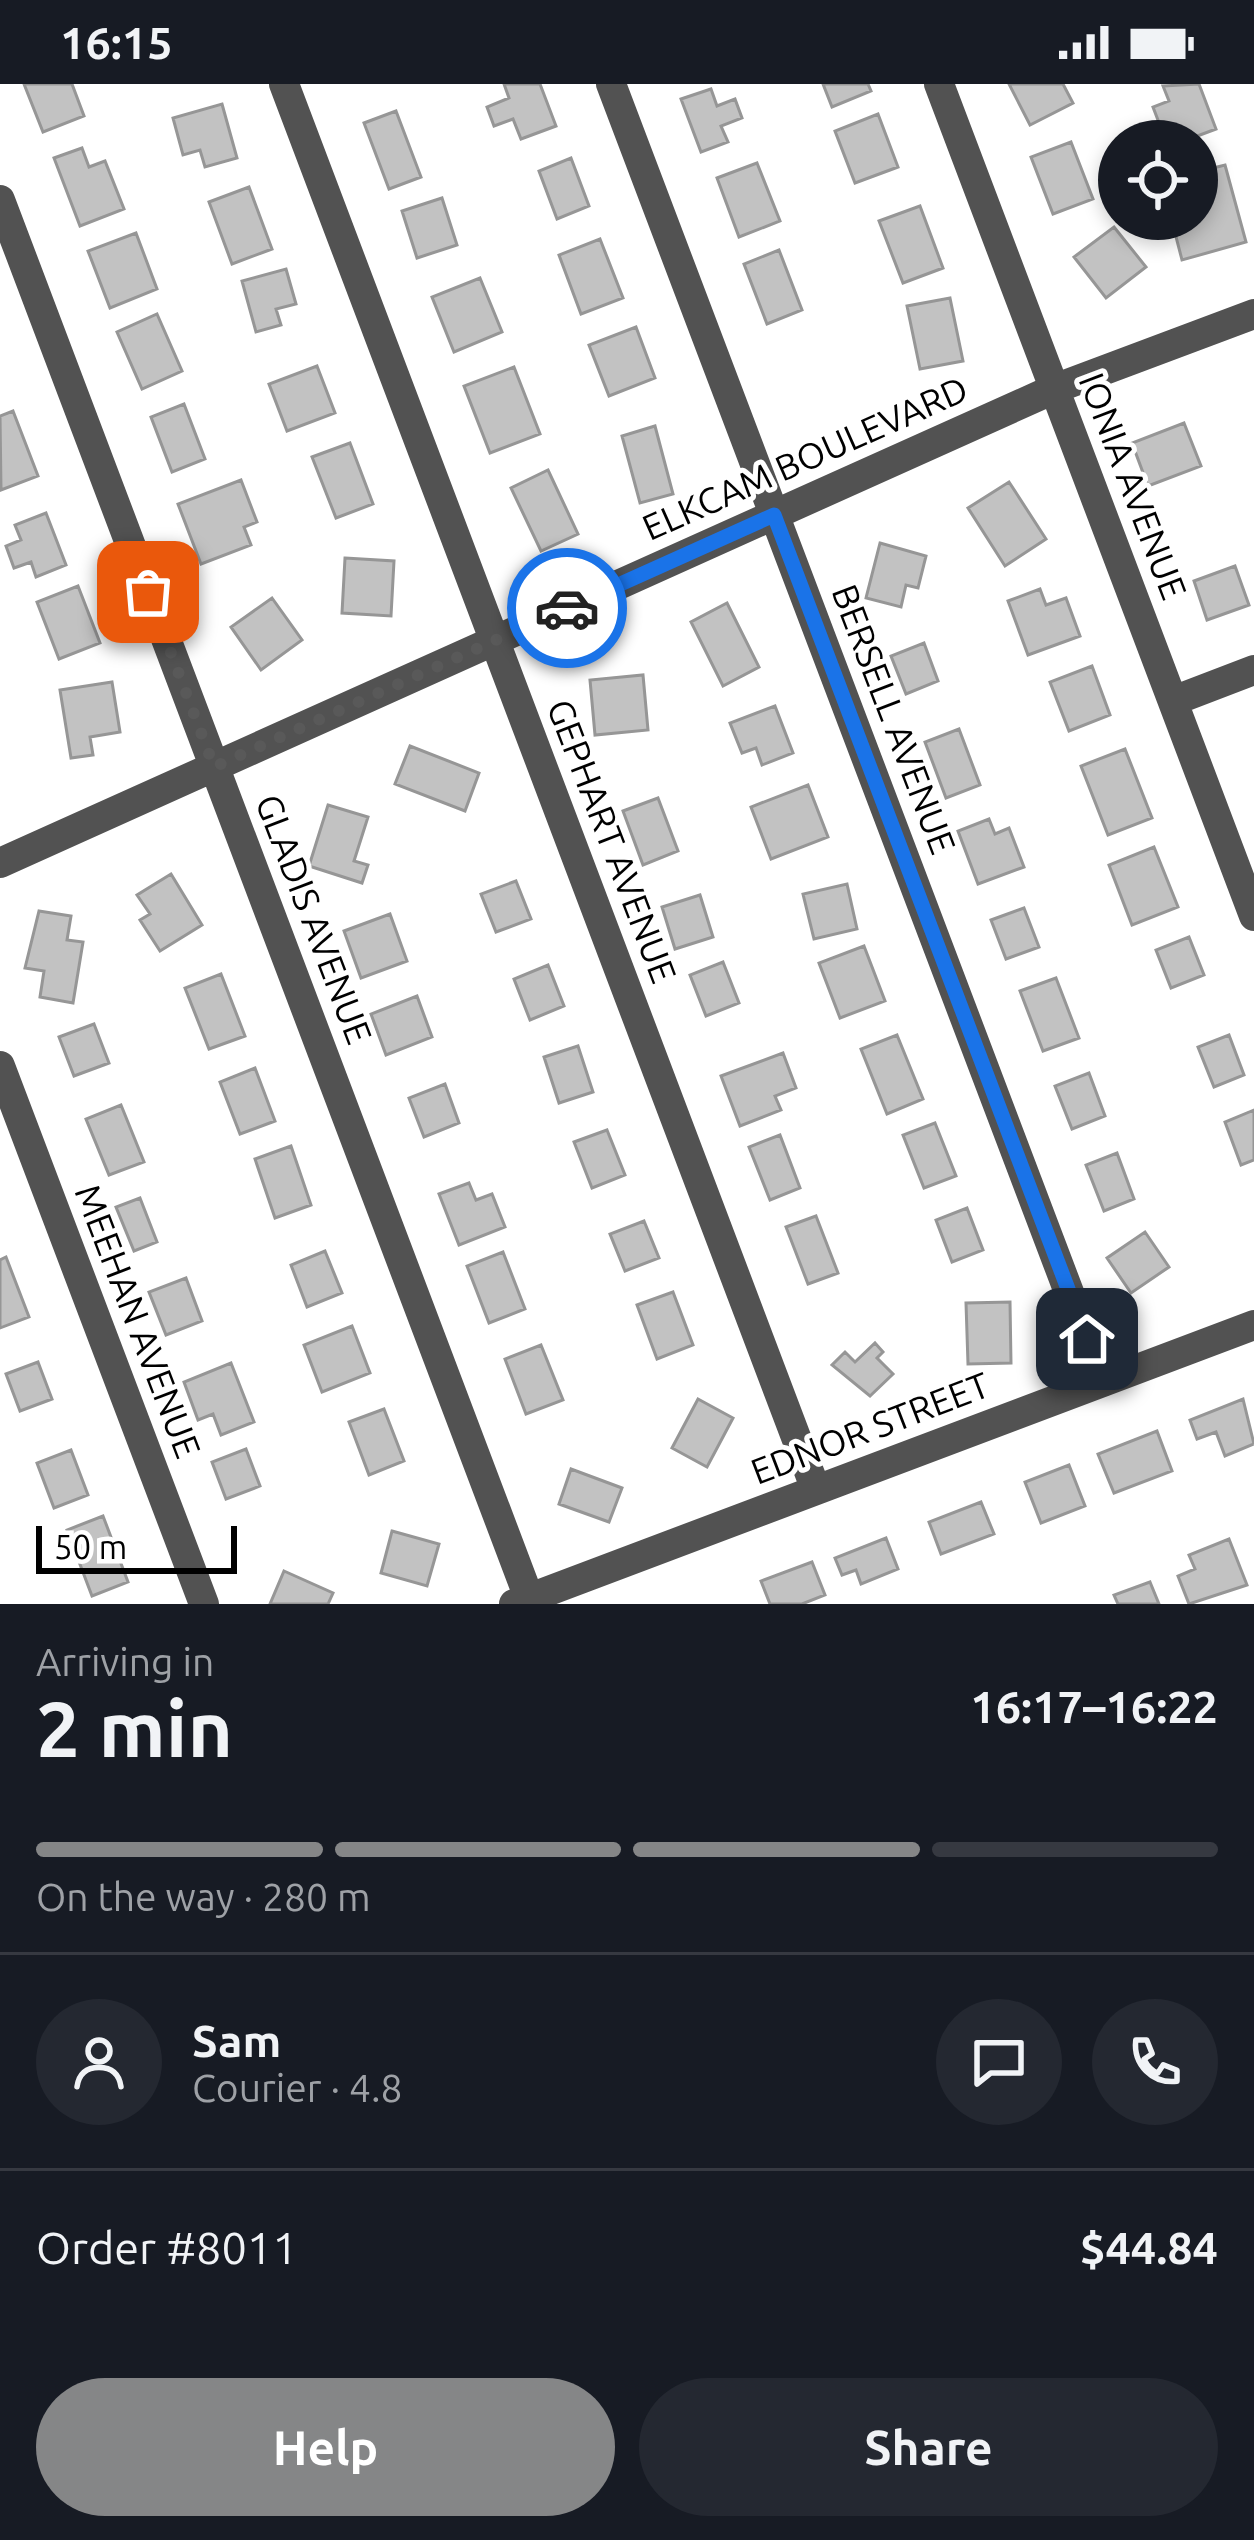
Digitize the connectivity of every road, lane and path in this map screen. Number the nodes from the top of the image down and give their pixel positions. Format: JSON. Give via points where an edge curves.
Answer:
{"nodes":[{"id":1,"x":284,"y":84,"type":"edge"},
{"id":2,"x":611,"y":84,"type":"edge"},
{"id":3,"x":939,"y":84,"type":"edge"},
{"id":4,"x":0,"y":200,"type":"edge"},
{"id":5,"x":1254,"y":314,"type":"edge"},
{"id":6,"x":1054,"y":389,"type":"junction"},
{"id":7,"x":774,"y":515,"type":"junction"},
{"id":8,"x":494,"y":641,"type":"junction"},
{"id":9,"x":1254,"y":670,"type":"edge"},
{"id":10,"x":1173,"y":701,"type":"junction"},
{"id":11,"x":214,"y":767,"type":"junction"},
{"id":12,"x":0,"y":863,"type":"edge"},
{"id":13,"x":1254,"y":916,"type":"edge"},
{"id":14,"x":0,"y":1066,"type":"edge"},
{"id":15,"x":1254,"y":1325,"type":"edge"},
{"id":16,"x":1103,"y":1382,"type":"junction"},
{"id":17,"x":816,"y":1490,"type":"junction"},
{"id":18,"x":521,"y":1601,"type":"edge"},
{"id":19,"x":204,"y":1604,"type":"edge"}],
"edges":[{"from":1,"to":8,"type":"street","name":"GEPHART AVENUE"},
{"from":2,"to":7,"type":"street","name":"BERSELL AVENUE"},
{"from":3,"to":6,"type":"street","name":"IONIA AVENUE"},
{"from":4,"to":11,"type":"street","name":"GLADIS AVENUE"},
{"from":5,"to":6,"type":"street","name":"ELKCAM BOULEVARD"},
{"from":6,"to":7,"type":"street","name":"ELKCAM BOULEVARD"},
{"from":6,"to":10,"type":"street","name":"IONIA AVENUE"},
{"from":7,"to":8,"type":"street","name":"ELKCAM BOULEVARD"},
{"from":7,"to":16,"type":"street","name":"BERSELL AVENUE"},
{"from":8,"to":11,"type":"street","name":"ELKCAM BOULEVARD"},
{"from":8,"to":17,"type":"street","name":"GEPHART AVENUE"},
{"from":9,"to":10,"type":"street"},
{"from":10,"to":13,"type":"street","name":"IONIA AVENUE"},
{"from":11,"to":12,"type":"street","name":"ELKCAM BOULEVARD"},
{"from":11,"to":18,"type":"street","name":"GLADIS AVENUE"},
{"from":14,"to":19,"type":"street","name":"MEEHAN AVENUE"},
{"from":15,"to":16,"type":"street","name":"EDNOR STREET"},
{"from":16,"to":17,"type":"street","name":"EDNOR STREET"},
{"from":17,"to":18,"type":"street","name":"EDNOR STREET"}]}
